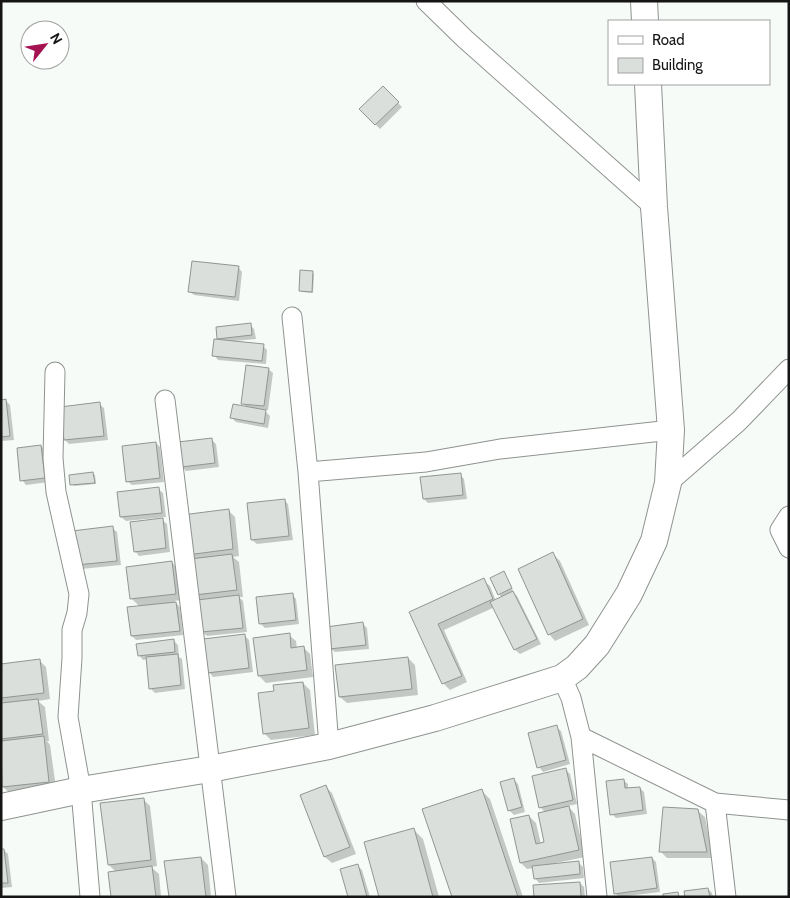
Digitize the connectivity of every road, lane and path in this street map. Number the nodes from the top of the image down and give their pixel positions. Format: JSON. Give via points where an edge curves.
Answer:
{"nodes":[{"id":1,"x":426,"y":1,"type":"edge"},
{"id":2,"x":644,"y":1,"type":"edge"},
{"id":3,"x":644,"y":20,"type":"edge"},
{"id":4,"x":648,"y":85,"type":"edge"},
{"id":5,"x":654,"y":207,"type":"junction"},
{"id":6,"x":292,"y":317,"type":"dead end"},
{"id":7,"x":789,"y":368,"type":"edge"},
{"id":8,"x":55,"y":372,"type":"dead end"},
{"id":9,"x":165,"y":400,"type":"dead end"},
{"id":10,"x":671,"y":430,"type":"junction"},
{"id":11,"x":308,"y":472,"type":"junction"},
{"id":12,"x":668,"y":482,"type":"junction"},
{"id":13,"x":789,"y":516,"type":"edge"},
{"id":14,"x":789,"y":548,"type":"edge"},
{"id":15,"x":562,"y":678,"type":"junction"},
{"id":16,"x":581,"y":737,"type":"junction"},
{"id":17,"x":329,"y":746,"type":"junction"},
{"id":18,"x":210,"y":769,"type":"junction"},
{"id":19,"x":81,"y":790,"type":"junction"},
{"id":20,"x":715,"y":803,"type":"junction"},
{"id":21,"x":1,"y":807,"type":"edge"},
{"id":22,"x":789,"y":810,"type":"edge"},
{"id":23,"x":90,"y":897,"type":"edge"},
{"id":24,"x":226,"y":897,"type":"edge"},
{"id":25,"x":597,"y":897,"type":"edge"},
{"id":26,"x":726,"y":897,"type":"edge"}],
"edges":[{"from":1,"to":5,"type":"street"},
{"from":2,"to":3,"type":"main road"},
{"from":4,"to":5,"type":"main road"},
{"from":5,"to":10,"type":"main road"},
{"from":6,"to":11,"type":"street"},
{"from":7,"to":12,"type":"street","via":[[739,421]]},
{"from":8,"to":19,"type":"street","via":[[53,458],[56,492],[79,594],[72,630],[68,717]]},
{"from":9,"to":18,"type":"street"},
{"from":10,"to":11,"type":"street","via":[[500,449],[426,462]]},
{"from":10,"to":12,"type":"main road"},
{"from":11,"to":17,"type":"street"},
{"from":12,"to":15,"type":"main road","via":[[654,541],[629,594],[597,644],[577,668]]},
{"from":13,"to":14,"type":"street","via":[[780,530]]},
{"from":15,"to":16,"type":"street"},
{"from":15,"to":17,"type":"main road","via":[[435,718]]},
{"from":16,"to":20,"type":"street"},
{"from":16,"to":25,"type":"street"},
{"from":17,"to":18,"type":"main road"},
{"from":18,"to":19,"type":"main road"},
{"from":18,"to":24,"type":"street"},
{"from":19,"to":21,"type":"main road"},
{"from":19,"to":23,"type":"street"},
{"from":20,"to":22,"type":"street"},
{"from":20,"to":26,"type":"street"}]}
